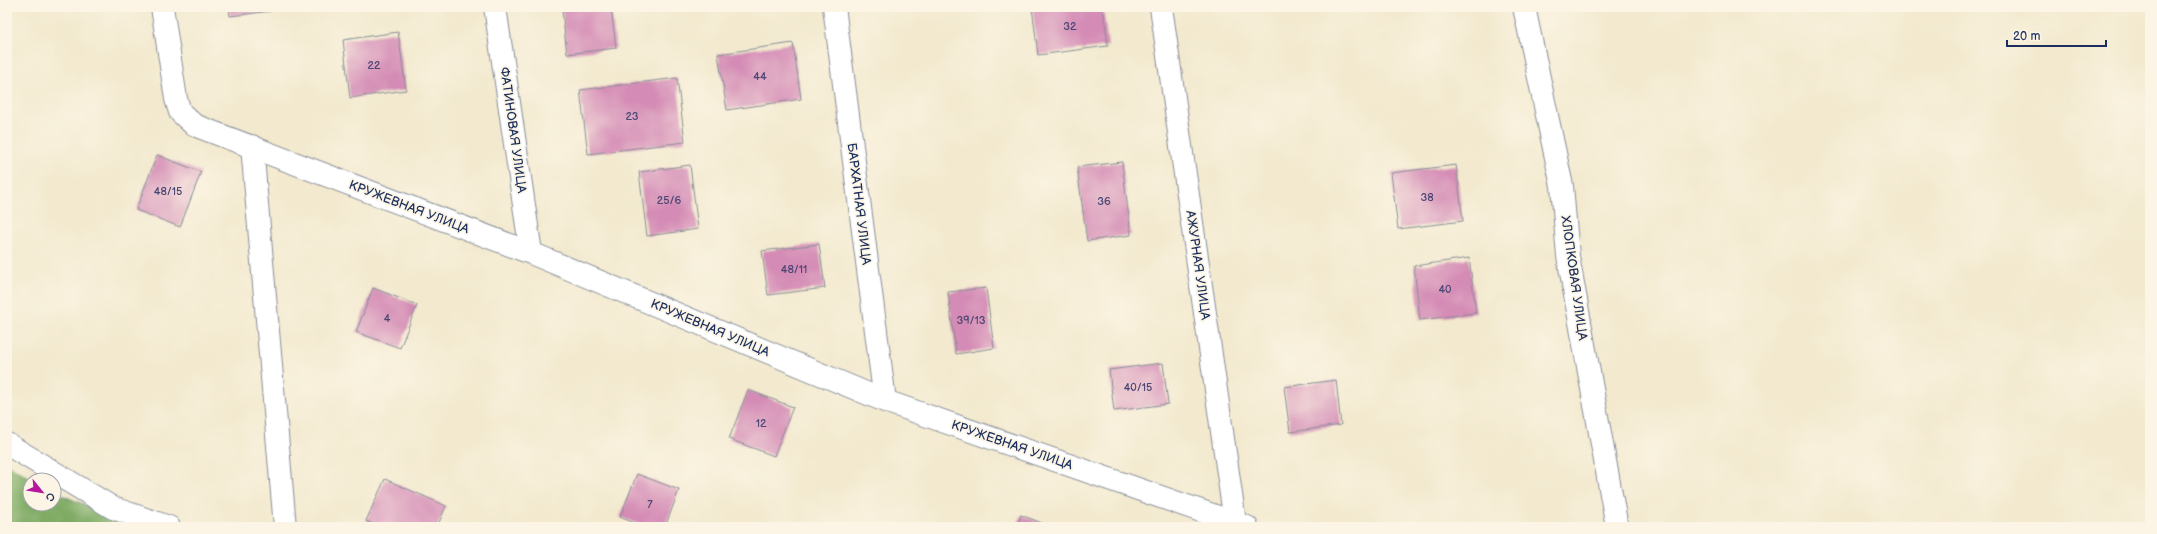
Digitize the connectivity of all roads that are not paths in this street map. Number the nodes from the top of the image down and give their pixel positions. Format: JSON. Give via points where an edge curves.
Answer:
{"nodes":[{"id":1,"x":162,"y":7,"type":"edge"},
{"id":2,"x":495,"y":7,"type":"edge"},
{"id":3,"x":834,"y":7,"type":"edge"},
{"id":4,"x":1161,"y":7,"type":"edge"},
{"id":5,"x":1524,"y":7,"type":"edge"},
{"id":6,"x":252,"y":146,"type":"junction"},
{"id":7,"x":531,"y":253,"type":"junction"},
{"id":8,"x":885,"y":401,"type":"junction"},
{"id":9,"x":7,"y":444,"type":"edge"},
{"id":10,"x":1241,"y":525,"type":"edge"},
{"id":11,"x":169,"y":527,"type":"edge"},
{"id":12,"x":285,"y":527,"type":"edge"},
{"id":13,"x":1617,"y":527,"type":"edge"}],
"edges":[{"from":1,"to":6,"type":"street","name":"КРУЖЕВНАЯ УЛИЦА","via":[[180,112],[194,125]]},
{"from":2,"to":7,"type":"street","name":"ФАТИНОВАЯ УЛИЦА"},
{"from":3,"to":8,"type":"street","name":"БАРХАТНАЯ УЛИЦА"},
{"from":4,"to":10,"type":"street","name":"АЖУРНАЯ УЛИЦА"},
{"from":5,"to":13,"type":"street","name":"ХЛОПКОВАЯ УЛИЦА","via":[[1562,186],[1568,256]]},
{"from":6,"to":7,"type":"street","name":"КРУЖЕВНАЯ УЛИЦА"},
{"from":6,"to":12,"type":"street"},
{"from":7,"to":8,"type":"street","name":"КРУЖЕВНАЯ УЛИЦА"},
{"from":8,"to":10,"type":"street","name":"КРУЖЕВНАЯ УЛИЦА"},
{"from":9,"to":11,"type":"street","via":[[113,508]]}]}
